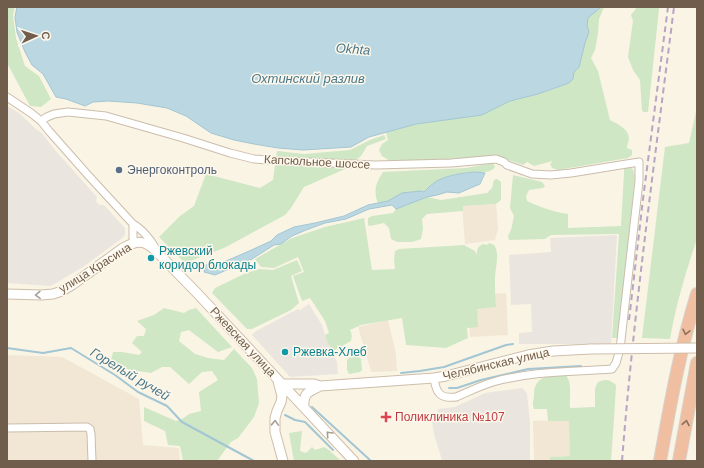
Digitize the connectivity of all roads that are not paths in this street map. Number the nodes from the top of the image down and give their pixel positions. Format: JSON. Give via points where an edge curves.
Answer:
{"nodes":[{"id":1,"x":7,"y":97,"type":"edge"},
{"id":2,"x":41,"y":121,"type":"junction"},
{"id":3,"x":133,"y":224,"type":"junction"},
{"id":4,"x":133,"y":243,"type":"junction"},
{"id":5,"x":156,"y":252,"type":"junction"},
{"id":6,"x":7,"y":294,"type":"edge"},
{"id":7,"x":697,"y":294,"type":"edge"},
{"id":8,"x":697,"y":348,"type":"edge"},
{"id":9,"x":697,"y":363,"type":"edge"},
{"id":10,"x":434,"y":378,"type":"junction"},
{"id":11,"x":280,"y":382,"type":"junction"},
{"id":12,"x":320,"y":386,"type":"junction"},
{"id":13,"x":304,"y":407,"type":"junction"},
{"id":14,"x":7,"y":428,"type":"edge"},
{"id":15,"x":92,"y":461,"type":"edge"},
{"id":16,"x":282,"y":461,"type":"edge"},
{"id":17,"x":354,"y":461,"type":"edge"},
{"id":18,"x":660,"y":461,"type":"edge"},
{"id":19,"x":679,"y":461,"type":"edge"}],
"edges":[{"from":1,"to":2,"type":"street"},
{"from":2,"to":3,"type":"street","name":"Ржевская улица"},
{"from":2,"to":10,"type":"street","name":"Капсюльное шоссе","via":[[54,114],[68,112],[106,116],[230,153],[254,159],[282,161],[376,165],[496,159],[532,174],[551,175],[639,162],[620,349],[612,369],[528,374],[492,382],[449,398],[440,394]]},
{"from":3,"to":4,"type":"street"},
{"from":3,"to":5,"type":"street","name":"Ржевская улица","via":[[138,226],[153,244]]},
{"from":4,"to":5,"type":"main road","name":"улица Красина","via":[[145,243]]},
{"from":4,"to":6,"type":"main road","name":"улица Красина","one_way":true,"via":[[62,291],[41,295]]},
{"from":5,"to":11,"type":"main road","name":"Ржевская улица"},
{"from":7,"to":18,"type":"highway","one_way":true,"via":[[684,342]]},
{"from":8,"to":10,"type":"main road","name":"Челябинская улица","bridge":true,"via":[[552,351]]},
{"from":19,"to":9,"type":"highway","one_way":true},
{"from":10,"to":12,"type":"main road","name":"Челябинская улица"},
{"from":11,"to":12,"type":"main road","name":"Челябинская улица"},
{"from":11,"to":13,"type":"main road","name":"Ржевская улица"},
{"from":16,"to":11,"type":"main road","one_way":true,"via":[[275,425],[282,396]]},
{"from":12,"to":13,"type":"main road","via":[[305,395]]},
{"from":17,"to":13,"type":"main road","name":"Ржевская улица","one_way":true},
{"from":14,"to":15,"type":"street","via":[[87,427],[91,434]]}]}
